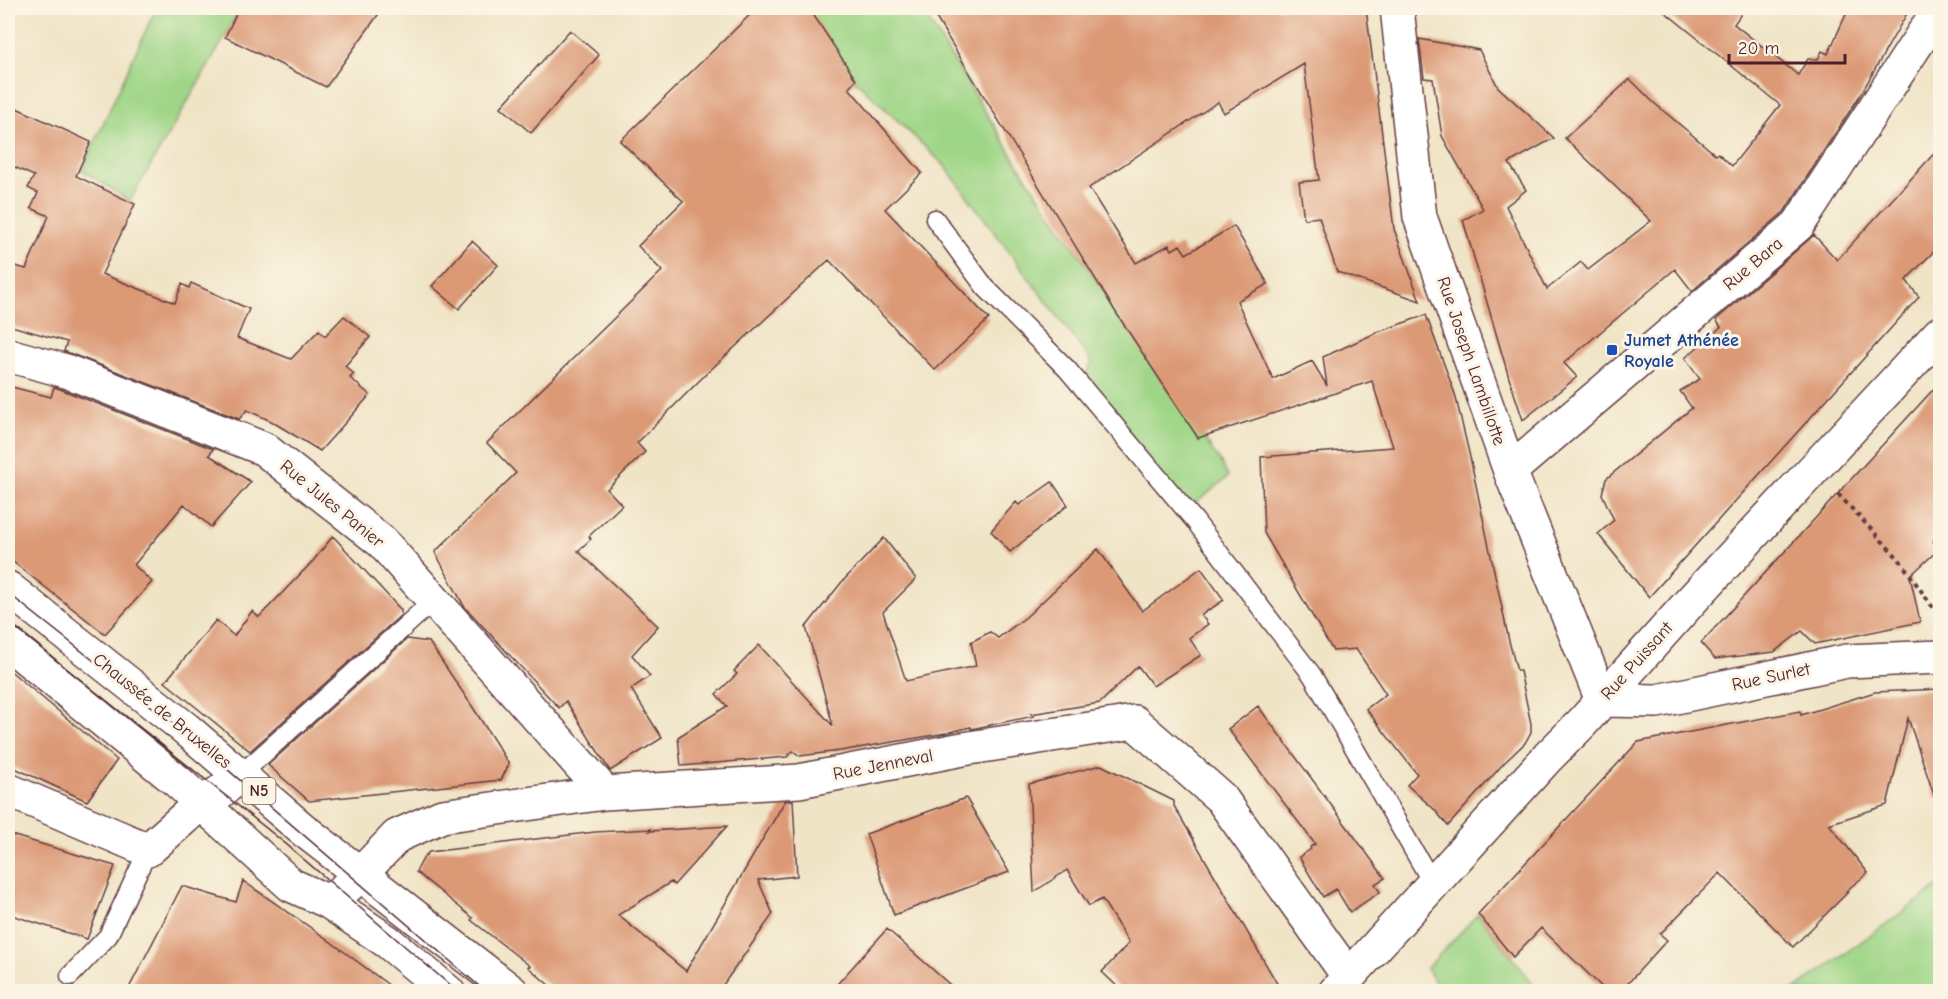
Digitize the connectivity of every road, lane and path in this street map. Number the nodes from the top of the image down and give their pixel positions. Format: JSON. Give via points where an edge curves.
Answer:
{"nodes":[{"id":1,"x":1397,"y":8,"type":"edge"},
{"id":2,"x":1941,"y":8,"type":"edge"},
{"id":3,"x":935,"y":219,"type":"dead end"},
{"id":4,"x":1941,"y":333,"type":"edge"},
{"id":5,"x":8,"y":355,"type":"edge"},
{"id":6,"x":1815,"y":470,"type":"junction"},
{"id":7,"x":1510,"y":471,"type":"junction"},
{"id":8,"x":8,"y":588,"type":"edge"},
{"id":9,"x":434,"y":600,"type":"junction"},
{"id":10,"x":1941,"y":618,"type":"edge"},
{"id":11,"x":8,"y":644,"type":"edge"},
{"id":12,"x":1941,"y":657,"type":"edge"},
{"id":13,"x":1602,"y":700,"type":"junction"},
{"id":14,"x":239,"y":776,"type":"junction"},
{"id":15,"x":8,"y":790,"type":"edge"},
{"id":16,"x":605,"y":793,"type":"junction"},
{"id":17,"x":201,"y":803,"type":"junction"},
{"id":18,"x":148,"y":850,"type":"junction"},
{"id":19,"x":361,"y":874,"type":"junction"},
{"id":20,"x":1433,"y":884,"type":"junction"},
{"id":21,"x":329,"y":902,"type":"junction"},
{"id":22,"x":70,"y":976,"type":"dead end"},
{"id":23,"x":1342,"y":984,"type":"edge"},
{"id":24,"x":448,"y":992,"type":"edge"},
{"id":25,"x":512,"y":992,"type":"edge"}],
"edges":[{"from":1,"to":7,"type":"street","name":"Rue Joseph Lambillotte","via":[[1420,217]]},
{"from":2,"to":7,"type":"street","name":"Rue Bara","via":[[1798,225]]},
{"from":3,"to":20,"type":"lane","via":[[985,287],[1067,369],[1195,521],[1312,675]]},
{"from":4,"to":6,"type":"street","name":"Rue Puissant"},
{"from":5,"to":9,"type":"street","name":"Rue Jules Panier","via":[[66,371],[264,449],[382,542]]},
{"from":6,"to":10,"type":"path","via":[[1899,559]]},
{"from":6,"to":13,"type":"street","name":"Rue Puissant"},
{"from":7,"to":13,"type":"street","name":"Rue Joseph Lambillotte"},
{"from":8,"to":14,"type":"street","name":"Chaussée de Bruxelles","number":"N5"},
{"from":9,"to":14,"type":"lane"},
{"from":9,"to":16,"type":"street","name":"Rue Jules Panier"},
{"from":11,"to":17,"type":"street"},
{"from":12,"to":13,"type":"street","name":"Rue Surlet","via":[[1847,661],[1657,701]]},
{"from":13,"to":20,"type":"street","name":"Rue Puissant"},
{"from":14,"to":17,"type":"street"},
{"from":14,"to":19,"type":"street","name":"Chaussée de Bruxelles","number":"N5"},
{"from":15,"to":18,"type":"street"},
{"from":16,"to":19,"type":"street","name":"Rue Jenneval","via":[[442,816],[397,836]]},
{"from":16,"to":23,"type":"street","name":"Rue Jenneval","via":[[799,781],[963,749],[1134,722],[1221,798]]},
{"from":17,"to":18,"type":"street"},
{"from":17,"to":21,"type":"street","via":[[291,885]]},
{"from":18,"to":22,"type":"lane","via":[[108,936]]},
{"from":19,"to":21,"type":"street","name":"Rue Jenneval"},
{"from":19,"to":25,"type":"street","name":"Chaussée de Bruxelles","number":"N5"},
{"from":20,"to":23,"type":"street","name":"Rue Puissant"},
{"from":21,"to":24,"type":"street","via":[[388,942]]}]}
